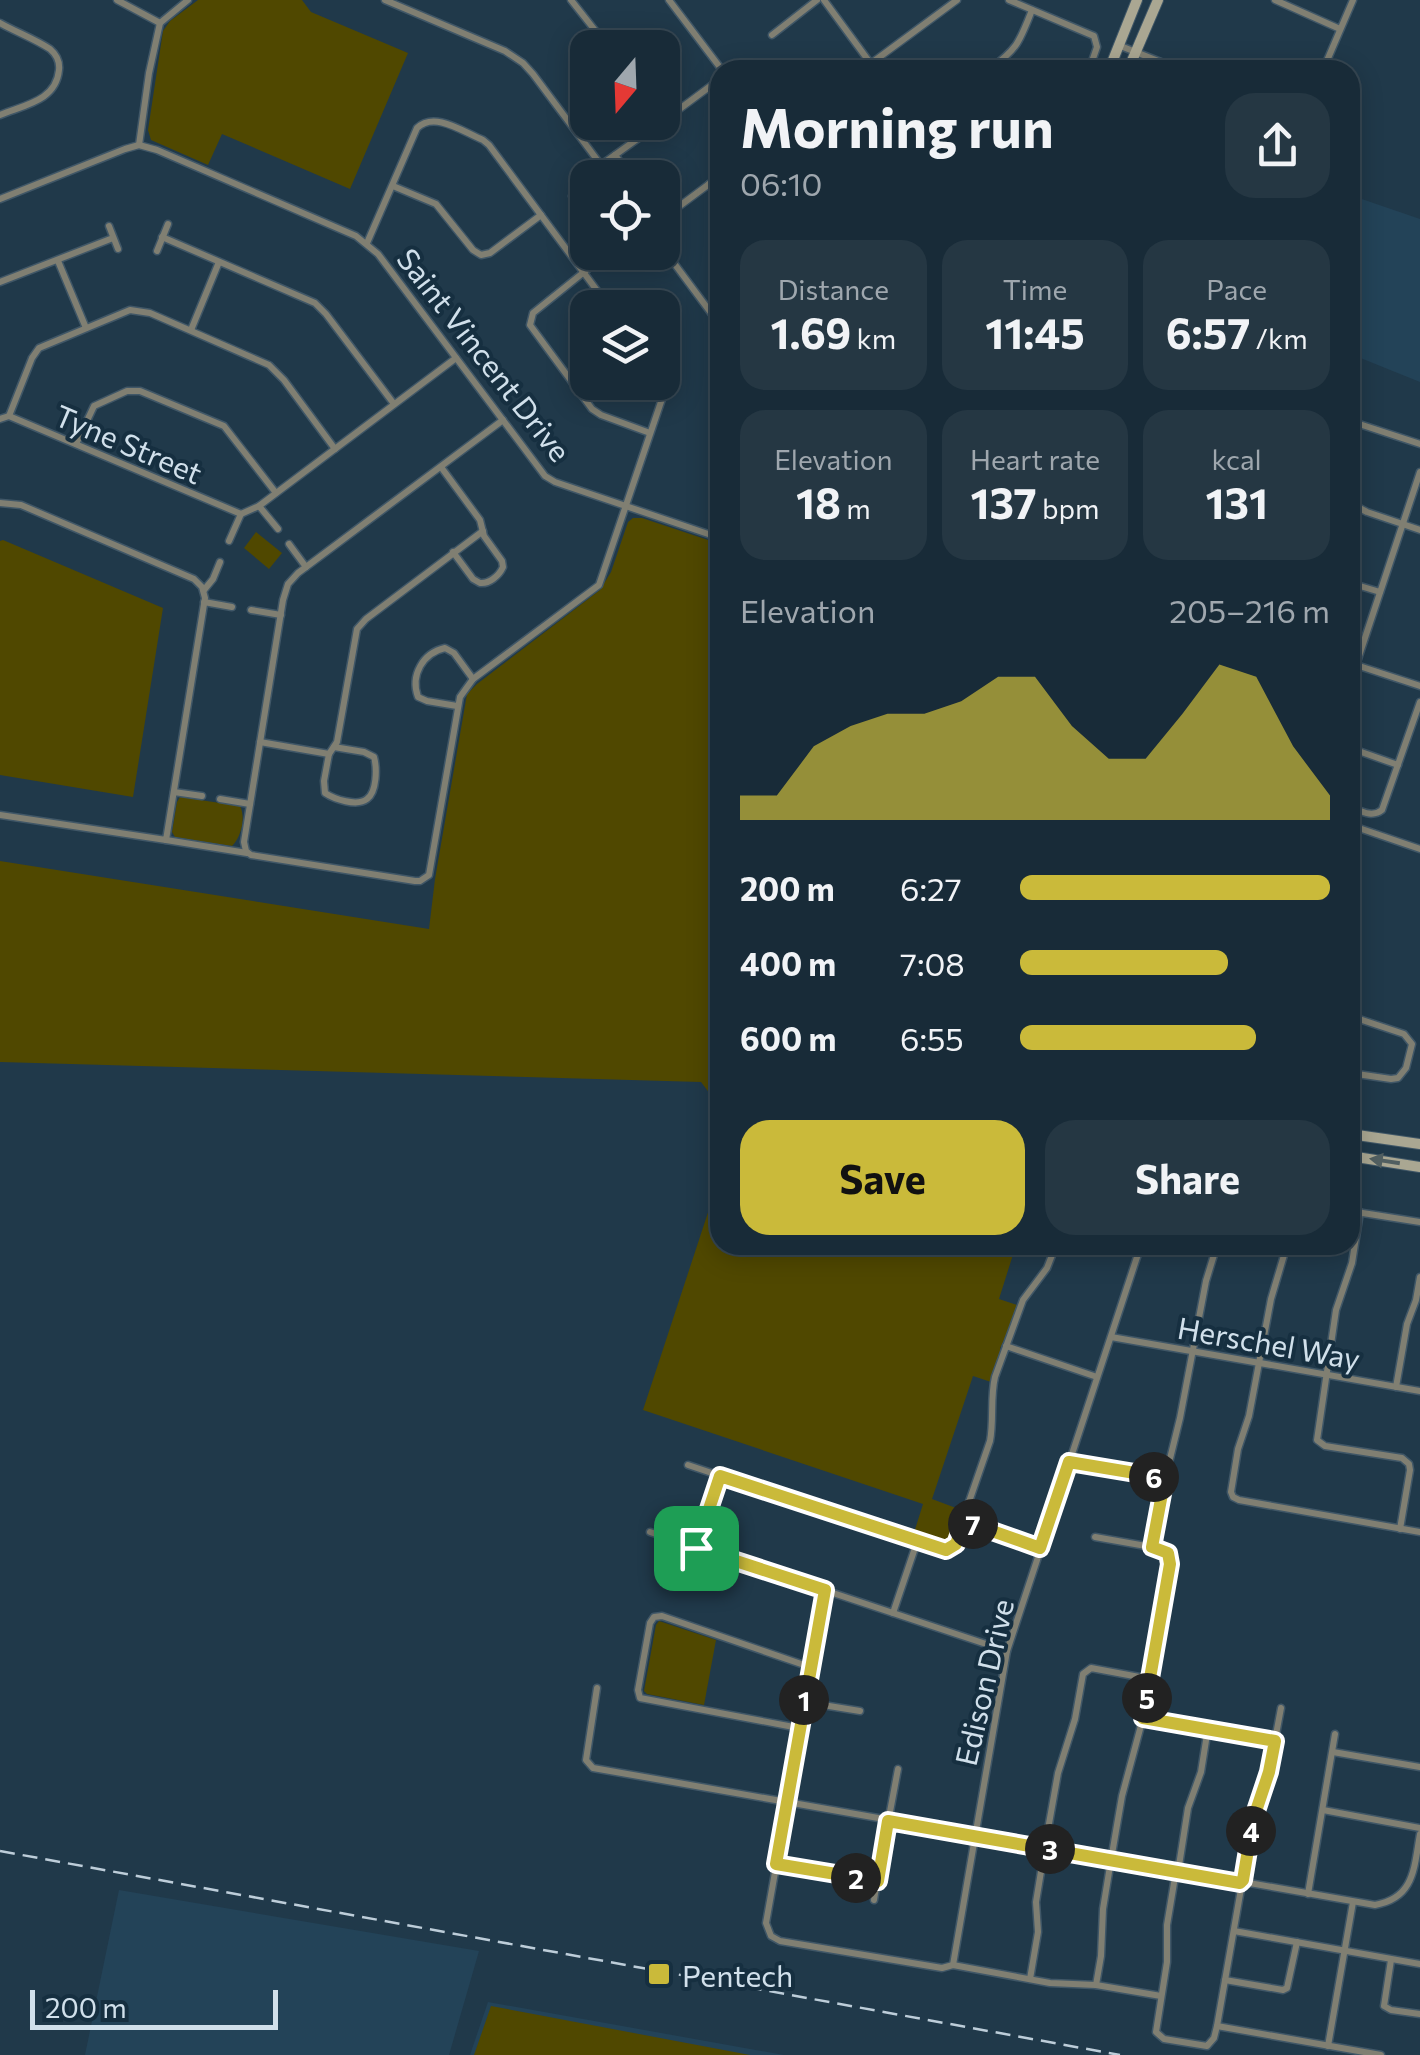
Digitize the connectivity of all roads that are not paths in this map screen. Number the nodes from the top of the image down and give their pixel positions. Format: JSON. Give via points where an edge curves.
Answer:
{"nodes":[{"id":1,"x":117,"y":0,"type":"edge"},
{"id":2,"x":188,"y":0,"type":"edge"},
{"id":3,"x":385,"y":0,"type":"edge"},
{"id":4,"x":571,"y":0,"type":"edge"},
{"id":5,"x":669,"y":0,"type":"edge"},
{"id":6,"x":836,"y":0,"type":"edge"},
{"id":7,"x":956,"y":0,"type":"edge"},
{"id":8,"x":1009,"y":0,"type":"edge"},
{"id":9,"x":1137,"y":0,"type":"edge"},
{"id":10,"x":1158,"y":0,"type":"edge"},
{"id":11,"x":1275,"y":0,"type":"edge"},
{"id":12,"x":1353,"y":0,"type":"edge"},
{"id":13,"x":823,"y":2,"type":"edge"},
{"id":14,"x":1032,"y":10,"type":"junction"},
{"id":15,"x":0,"y":23,"type":"edge"},
{"id":16,"x":160,"y":23,"type":"junction"},
{"id":17,"x":1340,"y":29,"type":"junction"},
{"id":18,"x":595,"y":30,"type":"edge"},
{"id":19,"x":772,"y":35,"type":"dead end"},
{"id":20,"x":1118,"y":45,"type":"junction"},
{"id":21,"x":1136,"y":52,"type":"junction"},
{"id":22,"x":714,"y":60,"type":"edge"},
{"id":23,"x":868,"y":60,"type":"edge"},
{"id":24,"x":876,"y":60,"type":"edge"},
{"id":25,"x":1001,"y":60,"type":"edge"},
{"id":26,"x":1093,"y":60,"type":"edge"},
{"id":27,"x":1112,"y":60,"type":"edge"},
{"id":28,"x":1132,"y":60,"type":"edge"},
{"id":29,"x":1156,"y":60,"type":"edge"},
{"id":30,"x":1327,"y":60,"type":"edge"},
{"id":31,"x":710,"y":86,"type":"edge"},
{"id":32,"x":680,"y":109,"type":"edge"},
{"id":33,"x":0,"y":115,"type":"edge"},
{"id":34,"x":636,"y":140,"type":"edge"},
{"id":35,"x":139,"y":146,"type":"junction"},
{"id":36,"x":615,"y":155,"type":"junction"},
{"id":37,"x":596,"y":160,"type":"edge"},
{"id":38,"x":609,"y":160,"type":"edge"},
{"id":39,"x":619,"y":160,"type":"edge"},
{"id":40,"x":709,"y":184,"type":"edge"},
{"id":41,"x":393,"y":185,"type":"junction"},
{"id":42,"x":0,"y":199,"type":"edge"},
{"id":43,"x":680,"y":206,"type":"edge"},
{"id":44,"x":541,"y":215,"type":"junction"},
{"id":45,"x":168,"y":224,"type":"dead end"},
{"id":46,"x":109,"y":226,"type":"dead end"},
{"id":47,"x":162,"y":237,"type":"junction"},
{"id":48,"x":113,"y":238,"type":"junction"},
{"id":49,"x":367,"y":243,"type":"junction"},
{"id":50,"x":118,"y":249,"type":"dead end"},
{"id":51,"x":157,"y":251,"type":"dead end"},
{"id":52,"x":58,"y":261,"type":"junction"},
{"id":53,"x":219,"y":262,"type":"junction"},
{"id":54,"x":589,"y":270,"type":"edge"},
{"id":55,"x":679,"y":270,"type":"edge"},
{"id":56,"x":585,"y":274,"type":"junction"},
{"id":57,"x":0,"y":282,"type":"edge"},
{"id":58,"x":597,"y":290,"type":"edge"},
{"id":59,"x":710,"y":312,"type":"edge"},
{"id":60,"x":86,"y":328,"type":"junction"},
{"id":61,"x":190,"y":330,"type":"junction"},
{"id":62,"x":456,"y":358,"type":"junction"},
{"id":63,"x":662,"y":400,"type":"edge"},
{"id":64,"x":394,"y":404,"type":"junction"},
{"id":65,"x":4,"y":417,"type":"edge"},
{"id":66,"x":502,"y":420,"type":"junction"},
{"id":67,"x":1360,"y":424,"type":"edge"},
{"id":68,"x":650,"y":433,"type":"junction"},
{"id":69,"x":76,"y":444,"type":"junction"},
{"id":70,"x":1420,"y":444,"type":"edge"},
{"id":71,"x":336,"y":449,"type":"junction"},
{"id":72,"x":441,"y":468,"type":"junction"},
{"id":73,"x":1420,"y":472,"type":"edge"},
{"id":74,"x":276,"y":494,"type":"junction"},
{"id":75,"x":0,"y":503,"type":"edge"},
{"id":76,"x":259,"y":506,"type":"junction"},
{"id":77,"x":626,"y":507,"type":"junction"},
{"id":78,"x":1360,"y":508,"type":"edge"},
{"id":79,"x":241,"y":514,"type":"junction"},
{"id":80,"x":1404,"y":524,"type":"junction"},
{"id":81,"x":278,"y":528,"type":"dead end"},
{"id":82,"x":1420,"y":530,"type":"edge"},
{"id":83,"x":483,"y":531,"type":"junction"},
{"id":84,"x":710,"y":535,"type":"edge"},
{"id":85,"x":229,"y":541,"type":"dead end"},
{"id":86,"x":289,"y":544,"type":"dead end"},
{"id":87,"x":454,"y":552,"type":"junction"},
{"id":88,"x":220,"y":562,"type":"dead end"},
{"id":89,"x":306,"y":567,"type":"junction"},
{"id":90,"x":1360,"y":585,"type":"edge"},
{"id":91,"x":204,"y":590,"type":"junction"},
{"id":92,"x":1380,"y":592,"type":"junction"},
{"id":93,"x":204,"y":602,"type":"junction"},
{"id":94,"x":232,"y":607,"type":"dead end"},
{"id":95,"x":251,"y":610,"type":"dead end"},
{"id":96,"x":281,"y":615,"type":"junction"},
{"id":97,"x":1360,"y":645,"type":"edge"},
{"id":98,"x":1360,"y":666,"type":"edge"},
{"id":99,"x":473,"y":680,"type":"junction"},
{"id":100,"x":1420,"y":686,"type":"edge"},
{"id":101,"x":1420,"y":702,"type":"edge"},
{"id":102,"x":457,"y":706,"type":"junction"},
{"id":103,"x":260,"y":742,"type":"junction"},
{"id":104,"x":332,"y":750,"type":"junction"},
{"id":105,"x":1360,"y":752,"type":"edge"},
{"id":106,"x":1398,"y":766,"type":"junction"},
{"id":107,"x":174,"y":792,"type":"junction"},
{"id":108,"x":202,"y":796,"type":"dead end"},
{"id":109,"x":220,"y":799,"type":"dead end"},
{"id":110,"x":250,"y":804,"type":"junction"},
{"id":111,"x":1360,"y":810,"type":"edge"},
{"id":112,"x":0,"y":815,"type":"edge"},
{"id":113,"x":1360,"y":828,"type":"edge"},
{"id":114,"x":166,"y":840,"type":"junction"},
{"id":115,"x":1420,"y":849,"type":"edge"},
{"id":116,"x":248,"y":853,"type":"junction"},
{"id":117,"x":1360,"y":1019,"type":"edge"},
{"id":118,"x":1360,"y":1074,"type":"edge"},
{"id":119,"x":1360,"y":1135,"type":"edge"},
{"id":120,"x":1420,"y":1144,"type":"edge"},
{"id":121,"x":1360,"y":1158,"type":"edge"},
{"id":122,"x":1420,"y":1167,"type":"edge"},
{"id":123,"x":1360,"y":1212,"type":"edge"},
{"id":124,"x":1420,"y":1222,"type":"edge"},
{"id":125,"x":1052,"y":1255,"type":"edge"},
{"id":126,"x":1138,"y":1255,"type":"edge"},
{"id":127,"x":1213,"y":1255,"type":"edge"},
{"id":128,"x":1284,"y":1255,"type":"edge"},
{"id":129,"x":1353,"y":1255,"type":"edge"},
{"id":130,"x":1420,"y":1278,"type":"edge"},
{"id":131,"x":1111,"y":1337,"type":"junction"},
{"id":132,"x":1006,"y":1346,"type":"junction"},
{"id":133,"x":1193,"y":1352,"type":"junction"},
{"id":134,"x":1259,"y":1364,"type":"junction"},
{"id":135,"x":1325,"y":1375,"type":"junction"},
{"id":136,"x":1098,"y":1376,"type":"junction"},
{"id":137,"x":1396,"y":1387,"type":"junction"},
{"id":138,"x":1420,"y":1391,"type":"edge"},
{"id":139,"x":1069,"y":1462,"type":"junction"},
{"id":140,"x":688,"y":1465,"type":"dead end"},
{"id":141,"x":720,"y":1476,"type":"junction"},
{"id":142,"x":1165,"y":1478,"type":"junction"},
{"id":143,"x":964,"y":1521,"type":"junction"},
{"id":144,"x":1400,"y":1529,"type":"junction"},
{"id":145,"x":650,"y":1532,"type":"dead end"},
{"id":146,"x":1420,"y":1532,"type":"edge"},
{"id":147,"x":1094,"y":1538,"type":"dead end"},
{"id":148,"x":917,"y":1542,"type":"junction"},
{"id":149,"x":1152,"y":1547,"type":"junction"},
{"id":150,"x":696,"y":1548,"type":"junction"},
{"id":151,"x":1040,"y":1548,"type":"junction"},
{"id":152,"x":825,"y":1590,"type":"junction"},
{"id":153,"x":893,"y":1613,"type":"junction"},
{"id":154,"x":1006,"y":1651,"type":"junction"},
{"id":155,"x":810,"y":1668,"type":"junction"},
{"id":156,"x":1150,"y":1679,"type":"junction"},
{"id":157,"x":597,"y":1688,"type":"dead end"},
{"id":158,"x":804,"y":1702,"type":"junction"},
{"id":159,"x":1281,"y":1708,"type":"dead end"},
{"id":160,"x":860,"y":1711,"type":"dead end"},
{"id":161,"x":1143,"y":1718,"type":"junction"},
{"id":162,"x":799,"y":1728,"type":"junction"},
{"id":163,"x":1208,"y":1728,"type":"junction"},
{"id":164,"x":1335,"y":1734,"type":"dead end"},
{"id":165,"x":1275,"y":1741,"type":"junction"},
{"id":166,"x":1333,"y":1752,"type":"junction"},
{"id":167,"x":1420,"y":1768,"type":"edge"},
{"id":168,"x":898,"y":1769,"type":"dead end"},
{"id":169,"x":787,"y":1803,"type":"junction"},
{"id":170,"x":1322,"y":1810,"type":"junction"},
{"id":171,"x":888,"y":1821,"type":"junction"},
{"id":172,"x":1420,"y":1831,"type":"edge"},
{"id":173,"x":974,"y":1836,"type":"junction"},
{"id":174,"x":1045,"y":1848,"type":"junction"},
{"id":175,"x":1111,"y":1860,"type":"junction"},
{"id":176,"x":776,"y":1864,"type":"junction"},
{"id":177,"x":1177,"y":1872,"type":"junction"},
{"id":178,"x":878,"y":1881,"type":"junction"},
{"id":179,"x":1240,"y":1883,"type":"junction"},
{"id":180,"x":1308,"y":1894,"type":"junction"},
{"id":181,"x":874,"y":1900,"type":"dead end"},
{"id":182,"x":1353,"y":1902,"type":"junction"},
{"id":183,"x":1234,"y":1931,"type":"junction"},
{"id":184,"x":1297,"y":1942,"type":"junction"},
{"id":185,"x":1344,"y":1950,"type":"junction"},
{"id":186,"x":1391,"y":1959,"type":"junction"},
{"id":187,"x":1420,"y":1964,"type":"edge"},
{"id":188,"x":953,"y":1966,"type":"junction"},
{"id":189,"x":1030,"y":1980,"type":"junction"},
{"id":190,"x":1225,"y":1980,"type":"junction"},
{"id":191,"x":1096,"y":1985,"type":"junction"},
{"id":192,"x":1161,"y":1996,"type":"junction"},
{"id":193,"x":1420,"y":2014,"type":"edge"},
{"id":194,"x":1217,"y":2026,"type":"junction"},
{"id":195,"x":1328,"y":2046,"type":"junction"},
{"id":196,"x":1381,"y":2055,"type":"edge"}],
"edges":[{"from":1,"to":16,"type":"street"},
{"from":2,"to":16,"type":"street"},
{"from":3,"to":37,"type":"street","via":[[523,62]]},
{"from":4,"to":18,"type":"street"},
{"from":5,"to":22,"type":"street"},
{"from":6,"to":13,"type":"street"},
{"from":7,"to":24,"type":"street"},
{"from":8,"to":14,"type":"street"},
{"from":9,"to":20,"type":"main road"},
{"from":10,"to":21,"type":"main road"},
{"from":11,"to":17,"type":"street"},
{"from":12,"to":17,"type":"street"},
{"from":13,"to":19,"type":"street"},
{"from":13,"to":23,"type":"street"},
{"from":14,"to":25,"type":"street","via":[[1017,46]]},
{"from":14,"to":26,"type":"street","via":[[1094,36]]},
{"from":15,"to":33,"type":"street","via":[[52,51],[59,69],[47,96]]},
{"from":16,"to":35,"type":"street"},
{"from":17,"to":30,"type":"street"},
{"from":20,"to":21,"type":"street"},
{"from":20,"to":27,"type":"main road"},
{"from":21,"to":28,"type":"main road"},
{"from":21,"to":29,"type":"street"},
{"from":31,"to":32,"type":"street"},
{"from":34,"to":36,"type":"street"},
{"from":35,"to":42,"type":"street"},
{"from":35,"to":49,"type":"street","name":"Saint Vincent Drive"},
{"from":36,"to":38,"type":"street"},
{"from":36,"to":39,"type":"street"},
{"from":40,"to":43,"type":"street"},
{"from":41,"to":44,"type":"street","via":[[436,204],[481,256]]},
{"from":41,"to":44,"type":"street","via":[[418,128],[435,120],[486,143]]},
{"from":41,"to":49,"type":"street"},
{"from":44,"to":56,"type":"street"},
{"from":45,"to":47,"type":"street"},
{"from":46,"to":48,"type":"street"},
{"from":47,"to":51,"type":"street"},
{"from":47,"to":53,"type":"street"},
{"from":48,"to":50,"type":"street"},
{"from":48,"to":52,"type":"street"},
{"from":49,"to":62,"type":"street","name":"Saint Vincent Drive"},
{"from":52,"to":57,"type":"street"},
{"from":52,"to":60,"type":"street"},
{"from":53,"to":61,"type":"street"},
{"from":53,"to":64,"type":"street","via":[[320,308]]},
{"from":54,"to":56,"type":"street"},
{"from":55,"to":59,"type":"street"},
{"from":56,"to":58,"type":"street"},
{"from":56,"to":68,"type":"street","via":[[534,313],[530,328],[592,409]]},
{"from":60,"to":61,"type":"street","via":[[137,310]]},
{"from":60,"to":65,"type":"street","via":[[36,351]]},
{"from":61,"to":71,"type":"street","via":[[269,366]]},
{"from":62,"to":64,"type":"street"},
{"from":62,"to":66,"type":"street","name":"Saint Vincent Drive"},
{"from":63,"to":68,"type":"street"},
{"from":64,"to":71,"type":"street"},
{"from":65,"to":69,"type":"street","name":"Tyne Street"},
{"from":66,"to":72,"type":"street"},
{"from":66,"to":77,"type":"street","name":"Saint Vincent Drive","via":[[545,476]]},
{"from":67,"to":70,"type":"street"},
{"from":68,"to":77,"type":"street"},
{"from":69,"to":74,"type":"street","via":[[94,406],[140,391],[224,426]]},
{"from":69,"to":79,"type":"street","name":"Tyne Street"},
{"from":71,"to":74,"type":"street"},
{"from":72,"to":83,"type":"street"},
{"from":72,"to":89,"type":"street"},
{"from":73,"to":80,"type":"street"},
{"from":74,"to":76,"type":"street"},
{"from":75,"to":91,"type":"street","via":[[22,505],[194,579]]},
{"from":76,"to":79,"type":"street"},
{"from":76,"to":81,"type":"street"},
{"from":77,"to":84,"type":"street","name":"Saint Vincent Drive"},
{"from":77,"to":99,"type":"street","via":[[599,585]]},
{"from":78,"to":80,"type":"street"},
{"from":79,"to":85,"type":"street"},
{"from":80,"to":82,"type":"street"},
{"from":80,"to":92,"type":"street"},
{"from":83,"to":87,"type":"street"},
{"from":83,"to":87,"type":"street","via":[[503,564],[498,575],[480,584]]},
{"from":86,"to":89,"type":"street"},
{"from":87,"to":104,"type":"street","via":[[357,629]]},
{"from":88,"to":91,"type":"street"},
{"from":89,"to":96,"type":"street","via":[[288,584]]},
{"from":90,"to":92,"type":"street"},
{"from":91,"to":93,"type":"street"},
{"from":92,"to":97,"type":"street"},
{"from":93,"to":94,"type":"street"},
{"from":93,"to":107,"type":"street"},
{"from":95,"to":96,"type":"street"},
{"from":96,"to":103,"type":"street"},
{"from":98,"to":100,"type":"street"},
{"from":99,"to":102,"type":"street"},
{"from":99,"to":102,"type":"street","via":[[445,648],[420,665],[418,697]]},
{"from":101,"to":106,"type":"street"},
{"from":102,"to":116,"type":"street","via":[[425,879]]},
{"from":103,"to":104,"type":"street"},
{"from":103,"to":110,"type":"street"},
{"from":104,"to":104,"type":"street","via":[[325,793],[367,800],[374,758]]},
{"from":105,"to":106,"type":"street"},
{"from":106,"to":111,"type":"street","via":[[1378,813]]},
{"from":107,"to":108,"type":"street"},
{"from":107,"to":114,"type":"street"},
{"from":109,"to":110,"type":"street"},
{"from":110,"to":116,"type":"street"},
{"from":112,"to":114,"type":"street"},
{"from":113,"to":115,"type":"street"},
{"from":114,"to":116,"type":"street"},
{"from":117,"to":118,"type":"street","via":[[1404,1034],[1412,1050],[1398,1078]]},
{"from":119,"to":120,"type":"main road"},
{"from":122,"to":121,"type":"main road","one_way":true},
{"from":123,"to":124,"type":"street"},
{"from":125,"to":132,"type":"street","via":[[1023,1300]]},
{"from":126,"to":131,"type":"street","name":"Edison Drive"},
{"from":127,"to":133,"type":"street"},
{"from":128,"to":134,"type":"street"},
{"from":129,"to":135,"type":"street"},
{"from":130,"to":137,"type":"street"},
{"from":131,"to":133,"type":"street","name":"Herschel Way"},
{"from":131,"to":136,"type":"street","name":"Edison Drive"},
{"from":132,"to":136,"type":"street"},
{"from":132,"to":143,"type":"street","via":[[993,1388],[990,1441]]},
{"from":133,"to":134,"type":"street","name":"Herschel Way"},
{"from":133,"to":142,"type":"street"},
{"from":134,"to":135,"type":"street","name":"Herschel Way"},
{"from":134,"to":144,"type":"street","via":[[1232,1497]]},
{"from":135,"to":137,"type":"street","name":"Herschel Way"},
{"from":135,"to":144,"type":"street","via":[[1319,1443],[1410,1464]]},
{"from":136,"to":139,"type":"street","name":"Edison Drive"},
{"from":137,"to":138,"type":"street","name":"Herschel Way"},
{"from":139,"to":142,"type":"street"},
{"from":139,"to":151,"type":"street","name":"Edison Drive"},
{"from":140,"to":141,"type":"street"},
{"from":141,"to":148,"type":"street"},
{"from":141,"to":150,"type":"street"},
{"from":142,"to":149,"type":"street"},
{"from":143,"to":148,"type":"street","via":[[950,1550]]},
{"from":143,"to":151,"type":"street"},
{"from":144,"to":146,"type":"street"},
{"from":145,"to":150,"type":"street"},
{"from":147,"to":149,"type":"street"},
{"from":148,"to":153,"type":"street"},
{"from":149,"to":156,"type":"street","via":[[1170,1557]]},
{"from":150,"to":152,"type":"street"},
{"from":151,"to":154,"type":"street","name":"Edison Drive"},
{"from":152,"to":153,"type":"street"},
{"from":152,"to":155,"type":"street"},
{"from":153,"to":154,"type":"street"},
{"from":154,"to":173,"type":"street","name":"Edison Drive"},
{"from":155,"to":158,"type":"street"},
{"from":155,"to":162,"type":"street","via":[[662,1616],[650,1623],[640,1698]]},
{"from":156,"to":161,"type":"street"},
{"from":156,"to":174,"type":"street","via":[[1091,1668],[1083,1674]]},
{"from":157,"to":169,"type":"street","via":[[586,1760],[593,1768]]},
{"from":158,"to":160,"type":"street"},
{"from":158,"to":162,"type":"street"},
{"from":159,"to":165,"type":"street"},
{"from":161,"to":163,"type":"street"},
{"from":161,"to":175,"type":"street"},
{"from":162,"to":169,"type":"street"},
{"from":163,"to":165,"type":"street"},
{"from":163,"to":177,"type":"street"},
{"from":164,"to":166,"type":"street"},
{"from":165,"to":179,"type":"street"},
{"from":166,"to":167,"type":"street"},
{"from":166,"to":170,"type":"street"},
{"from":168,"to":171,"type":"street"},
{"from":169,"to":171,"type":"street"},
{"from":169,"to":176,"type":"street"},
{"from":170,"to":172,"type":"street"},
{"from":170,"to":180,"type":"street"},
{"from":171,"to":173,"type":"street"},
{"from":171,"to":178,"type":"street"},
{"from":172,"to":182,"type":"street","via":[[1404,1892],[1382,1904]]},
{"from":173,"to":174,"type":"street"},
{"from":173,"to":188,"type":"street","name":"Edison Drive"},
{"from":174,"to":175,"type":"street"},
{"from":174,"to":189,"type":"street"},
{"from":175,"to":177,"type":"street"},
{"from":175,"to":191,"type":"street"},
{"from":176,"to":178,"type":"street"},
{"from":176,"to":188,"type":"street","via":[[766,1926],[777,1940]]},
{"from":177,"to":179,"type":"street"},
{"from":177,"to":192,"type":"street"},
{"from":178,"to":181,"type":"street"},
{"from":179,"to":180,"type":"street"},
{"from":179,"to":183,"type":"street"},
{"from":180,"to":182,"type":"street"},
{"from":182,"to":185,"type":"street"},
{"from":183,"to":184,"type":"street"},
{"from":183,"to":190,"type":"street"},
{"from":184,"to":185,"type":"street"},
{"from":184,"to":190,"type":"street","via":[[1284,1990]]},
{"from":185,"to":186,"type":"street"},
{"from":185,"to":195,"type":"street"},
{"from":186,"to":187,"type":"street"},
{"from":186,"to":193,"type":"street","via":[[1384,2006]]},
{"from":188,"to":189,"type":"street"},
{"from":189,"to":191,"type":"street"},
{"from":190,"to":194,"type":"street"},
{"from":191,"to":192,"type":"street"},
{"from":192,"to":194,"type":"street","via":[[1156,2032],[1164,2040],[1207,2046]]},
{"from":194,"to":195,"type":"street"},
{"from":195,"to":196,"type":"street"}]}
